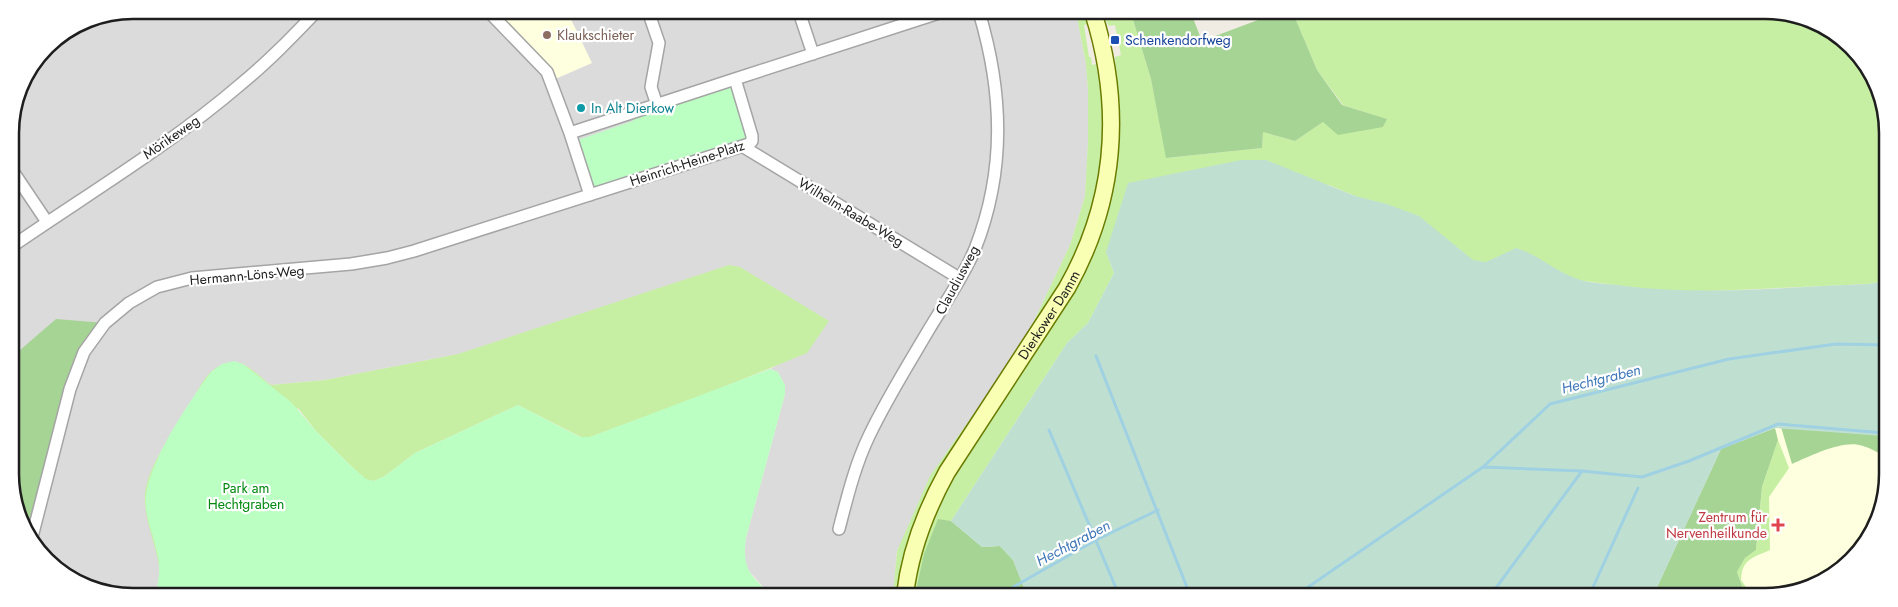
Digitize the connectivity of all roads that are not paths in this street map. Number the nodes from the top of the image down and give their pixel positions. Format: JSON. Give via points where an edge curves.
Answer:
{"nodes":[{"id":1,"x":309,"y":19,"type":"edge"},
{"id":2,"x":496,"y":19,"type":"edge"},
{"id":3,"x":651,"y":19,"type":"edge"},
{"id":4,"x":801,"y":19,"type":"edge"},
{"id":5,"x":920,"y":19,"type":"edge"},
{"id":6,"x":981,"y":19,"type":"edge"},
{"id":7,"x":1095,"y":19,"type":"edge"},
{"id":8,"x":813,"y":54,"type":"junction"},
{"id":9,"x":735,"y":79,"type":"junction"},
{"id":10,"x":657,"y":105,"type":"junction"},
{"id":11,"x":570,"y":133,"type":"junction"},
{"id":12,"x":742,"y":146,"type":"junction"},
{"id":13,"x":19,"y":180,"type":"edge"},
{"id":14,"x":590,"y":195,"type":"junction"},
{"id":15,"x":47,"y":222,"type":"junction"},
{"id":16,"x":19,"y":241,"type":"edge"},
{"id":17,"x":960,"y":278,"type":"junction"},
{"id":18,"x":839,"y":530,"type":"dead end"},
{"id":19,"x":34,"y":531,"type":"edge"},
{"id":20,"x":906,"y":588,"type":"edge"}],
"edges":[{"from":1,"to":15,"type":"street","name":"Mörikeweg","via":[[208,111]]},
{"from":2,"to":11,"type":"street","via":[[547,72]]},
{"from":3,"to":10,"type":"street","via":[[659,43],[651,87]]},
{"from":4,"to":8,"type":"street"},
{"from":5,"to":8,"type":"street"},
{"from":6,"to":17,"type":"street","name":"Claudiusweg","via":[[996,82],[996,163],[984,221]]},
{"from":7,"to":20,"type":"street","name":"Dierkower Damm","via":[[1112,108],[1107,181],[1095,226],[1067,288],[930,501],[913,551]]},
{"from":8,"to":9,"type":"street"},
{"from":9,"to":10,"type":"street"},
{"from":9,"to":12,"type":"street","name":"Heinrich-Heine-Platz","via":[[752,136],[752,141]]},
{"from":10,"to":11,"type":"street"},
{"from":11,"to":14,"type":"street"},
{"from":12,"to":14,"type":"street","name":"Heinrich-Heine-Platz"},
{"from":12,"to":17,"type":"street","name":"Wilhelm-Raabe-Weg"},
{"from":13,"to":15,"type":"street"},
{"from":14,"to":19,"type":"street","name":"Hermann-Löns-Weg","via":[[414,252],[316,268],[192,278],[157,287],[128,303],[105,323],[84,352],[70,389]]},
{"from":15,"to":16,"type":"street","name":"Mörikeweg"},
{"from":17,"to":18,"type":"street","name":"Claudiusweg","via":[[868,437]]}]}
